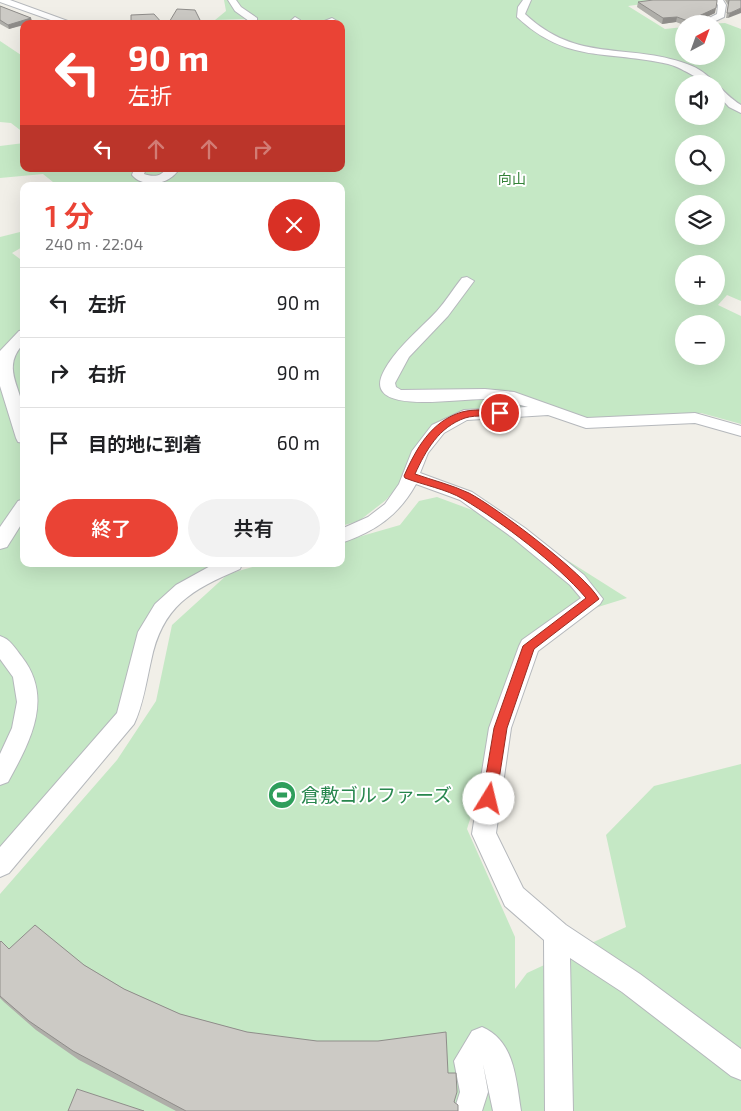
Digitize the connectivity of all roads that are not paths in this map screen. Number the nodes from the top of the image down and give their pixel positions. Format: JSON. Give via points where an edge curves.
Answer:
{"nodes":[{"id":1,"x":2,"y":0,"type":"edge"},
{"id":2,"x":232,"y":0,"type":"edge"},
{"id":3,"x":528,"y":0,"type":"edge"},
{"id":4,"x":718,"y":0,"type":"edge"},
{"id":5,"x":721,"y":15,"type":"edge"},
{"id":6,"x":60,"y":20,"type":"edge"},
{"id":7,"x":254,"y":20,"type":"edge"},
{"id":8,"x":702,"y":75,"type":"edge"},
{"id":9,"x":725,"y":97,"type":"edge"},
{"id":10,"x":741,"y":110,"type":"edge"},
{"id":11,"x":138,"y":172,"type":"edge"},
{"id":12,"x":170,"y":172,"type":"edge"},
{"id":13,"x":467,"y":281,"type":"dead end"},
{"id":14,"x":20,"y":338,"type":"edge"},
{"id":15,"x":551,"y":412,"type":"junction"},
{"id":16,"x":20,"y":425,"type":"edge"},
{"id":17,"x":741,"y":431,"type":"edge"},
{"id":18,"x":409,"y":476,"type":"junction"},
{"id":19,"x":20,"y":511,"type":"edge"},
{"id":20,"x":345,"y":534,"type":"edge"},
{"id":21,"x":0,"y":542,"type":"edge"},
{"id":22,"x":225,"y":567,"type":"edge"},
{"id":23,"x":0,"y":644,"type":"edge"},
{"id":24,"x":0,"y":775,"type":"edge"},
{"id":25,"x":0,"y":866,"type":"edge"},
{"id":26,"x":557,"y":934,"type":"junction"},
{"id":27,"x":741,"y":1066,"type":"edge"},
{"id":28,"x":468,"y":1111,"type":"edge"},
{"id":29,"x":508,"y":1111,"type":"edge"},
{"id":30,"x":559,"y":1111,"type":"edge"}],
"edges":[{"from":1,"to":6,"type":"street"},
{"from":2,"to":7,"type":"street","via":[[238,9]]},
{"from":3,"to":8,"type":"street","via":[[520,15],[526,22],[567,46],[679,65]]},
{"from":4,"to":5,"type":"street","via":[[722,5]]},
{"from":9,"to":10,"type":"street"},
{"from":11,"to":12,"type":"street","via":[[150,179],[169,175]]},
{"from":13,"to":15,"type":"street","via":[[390,374],[386,383],[389,390],[398,395],[514,397]]},
{"from":14,"to":16,"type":"street","via":[[7,352],[5,377]]},
{"from":15,"to":17,"type":"street","via":[[586,423],[695,418]]},
{"from":15,"to":18,"type":"street","via":[[464,414],[438,429],[420,451]]},
{"from":18,"to":20,"type":"street","via":[[407,485],[391,508],[374,522]]},
{"from":18,"to":26,"type":"street","via":[[466,496],[577,580],[593,599],[529,646],[500,728],[484,834],[514,897]]},
{"from":19,"to":21,"type":"street"},
{"from":22,"to":25,"type":"street","via":[[205,574],[160,612],[148,630],[136,695],[126,718]]},
{"from":23,"to":24,"type":"street","via":[[22,675],[29,700],[22,735]]},
{"from":26,"to":27,"type":"street","via":[[638,988]]},
{"from":26,"to":30,"type":"street"},
{"from":28,"to":29,"type":"street","via":[[474,1092],[468,1061],[482,1041],[498,1060]]}]}
